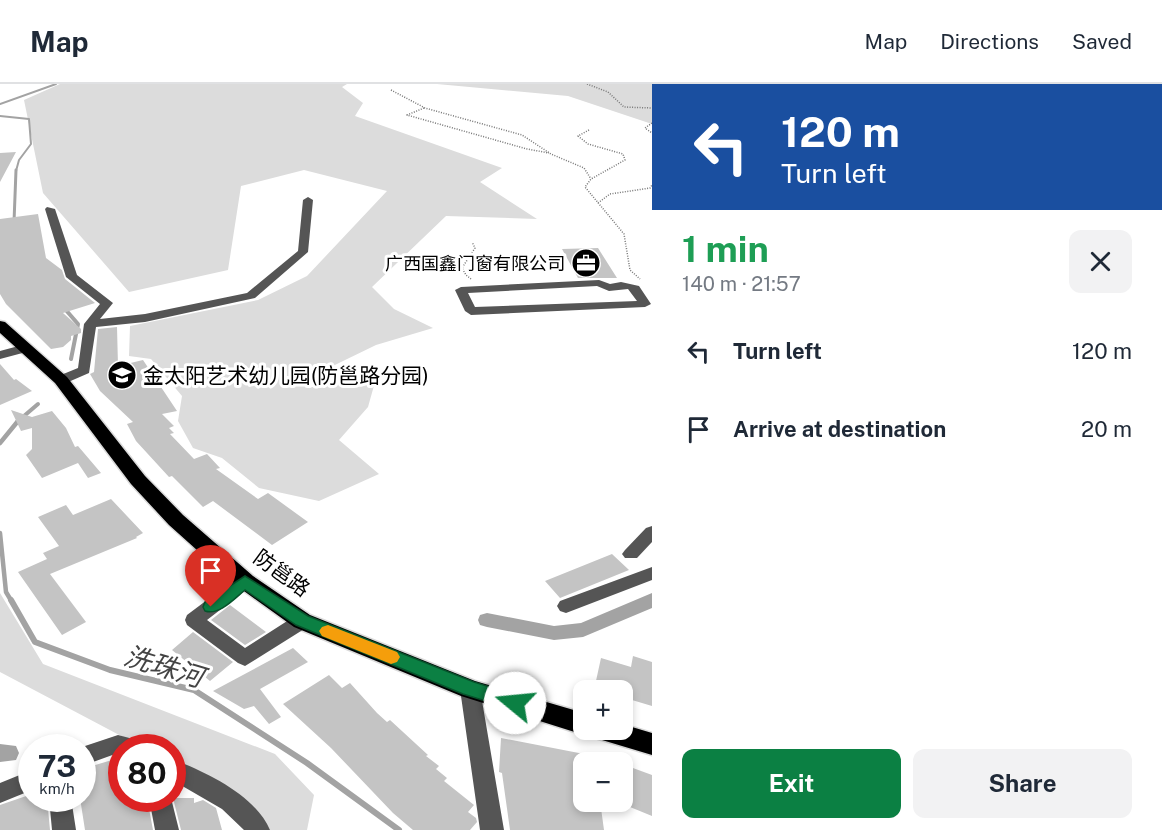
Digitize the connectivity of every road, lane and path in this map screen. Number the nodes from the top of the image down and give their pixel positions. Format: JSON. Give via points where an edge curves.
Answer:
{"nodes":[{"id":1,"x":587,"y":84,"type":"edge"},
{"id":2,"x":391,"y":90,"type":"dead end"},
{"id":3,"x":426,"y":108,"type":"junction"},
{"id":4,"x":652,"y":108,"type":"edge"},
{"id":5,"x":652,"y":123,"type":"edge"},
{"id":6,"x":589,"y":130,"type":"dead end"},
{"id":7,"x":652,"y":133,"type":"edge"},
{"id":8,"x":551,"y":154,"type":"junction"},
{"id":9,"x":591,"y":179,"type":"junction"},
{"id":10,"x":652,"y":185,"type":"edge"},
{"id":11,"x":308,"y":200,"type":"dead end"},
{"id":12,"x":598,"y":203,"type":"junction"},
{"id":13,"x":50,"y":209,"type":"dead end"},
{"id":14,"x":643,"y":282,"type":"dead end"},
{"id":15,"x":461,"y":290,"type":"junction"},
{"id":16,"x":610,"y":299,"type":"junction"},
{"id":17,"x":642,"y":299,"type":"junction"},
{"id":18,"x":467,"y":304,"type":"junction"},
{"id":19,"x":90,"y":324,"type":"junction"},
{"id":20,"x":0,"y":325,"type":"edge"},
{"id":21,"x":26,"y":348,"type":"junction"},
{"id":22,"x":0,"y":355,"type":"edge"},
{"id":23,"x":61,"y":380,"type":"junction"},
{"id":24,"x":652,"y":532,"type":"edge"},
{"id":25,"x":631,"y":554,"type":"dead end"},
{"id":26,"x":652,"y":573,"type":"edge"},
{"id":27,"x":245,"y":581,"type":"junction"},
{"id":28,"x":566,"y":606,"type":"dead end"},
{"id":29,"x":302,"y":621,"type":"junction"},
{"id":30,"x":470,"y":689,"type":"junction"},
{"id":31,"x":573,"y":721,"type":"edge"},
{"id":32,"x":633,"y":738,"type":"edge"},
{"id":33,"x":652,"y":744,"type":"edge"},
{"id":34,"x":186,"y":777,"type":"edge"},
{"id":35,"x":18,"y":786,"type":"edge"},
{"id":36,"x":0,"y":794,"type":"edge"},
{"id":37,"x":62,"y":812,"type":"edge"},
{"id":38,"x":163,"y":812,"type":"edge"},
{"id":39,"x":64,"y":830,"type":"edge"},
{"id":40,"x":167,"y":830,"type":"edge"},
{"id":41,"x":258,"y":830,"type":"edge"},
{"id":42,"x":492,"y":830,"type":"edge"}],
"edges":[{"from":1,"to":4,"type":"path","via":[[616,96],[624,106]]},
{"from":2,"to":3,"type":"path"},
{"from":3,"to":8,"type":"path","via":[[512,131]]},
{"from":3,"to":8,"type":"path","via":[[407,115]]},
{"from":5,"to":7,"type":"path","via":[[645,128]]},
{"from":6,"to":9,"type":"path","via":[[578,136],[588,144],[622,154],[625,160]]},
{"from":8,"to":9,"type":"path","via":[[584,168]]},
{"from":9,"to":12,"type":"path","via":[[585,187]]},
{"from":10,"to":12,"type":"path","via":[[610,194]]},
{"from":11,"to":19,"type":"street","via":[[303,252],[250,296],[145,318]]},
{"from":12,"to":14,"type":"path","via":[[624,234],[630,270]]},
{"from":13,"to":19,"type":"street","via":[[72,277],[107,303]]},
{"from":15,"to":16,"type":"street","via":[[568,288],[581,293],[593,288],[605,292]]},
{"from":15,"to":17,"type":"street","via":[[599,283],[609,288],[630,286]]},
{"from":15,"to":18,"type":"street"},
{"from":16,"to":17,"type":"street"},
{"from":16,"to":18,"type":"street"},
{"from":17,"to":18,"type":"street"},
{"from":19,"to":23,"type":"street","via":[[84,370]]},
{"from":20,"to":21,"type":"highway","name":"防邕路"},
{"from":21,"to":22,"type":"street"},
{"from":21,"to":23,"type":"highway","name":"防邕路"},
{"from":23,"to":27,"type":"highway","name":"防邕路","via":[[138,480],[176,520]]},
{"from":24,"to":25,"type":"street"},
{"from":26,"to":28,"type":"street"},
{"from":27,"to":29,"type":"highway","name":"防邕路"},
{"from":27,"to":29,"type":"street","via":[[194,620],[245,658]]},
{"from":29,"to":30,"type":"highway","name":"防邕路"},
{"from":30,"to":31,"type":"highway","name":"防邕路"},
{"from":30,"to":42,"type":"street"},
{"from":32,"to":33,"type":"highway"},
{"from":34,"to":41,"type":"street","via":[[246,814]]},
{"from":35,"to":36,"type":"street"},
{"from":37,"to":39,"type":"street"},
{"from":38,"to":40,"type":"street"}]}
